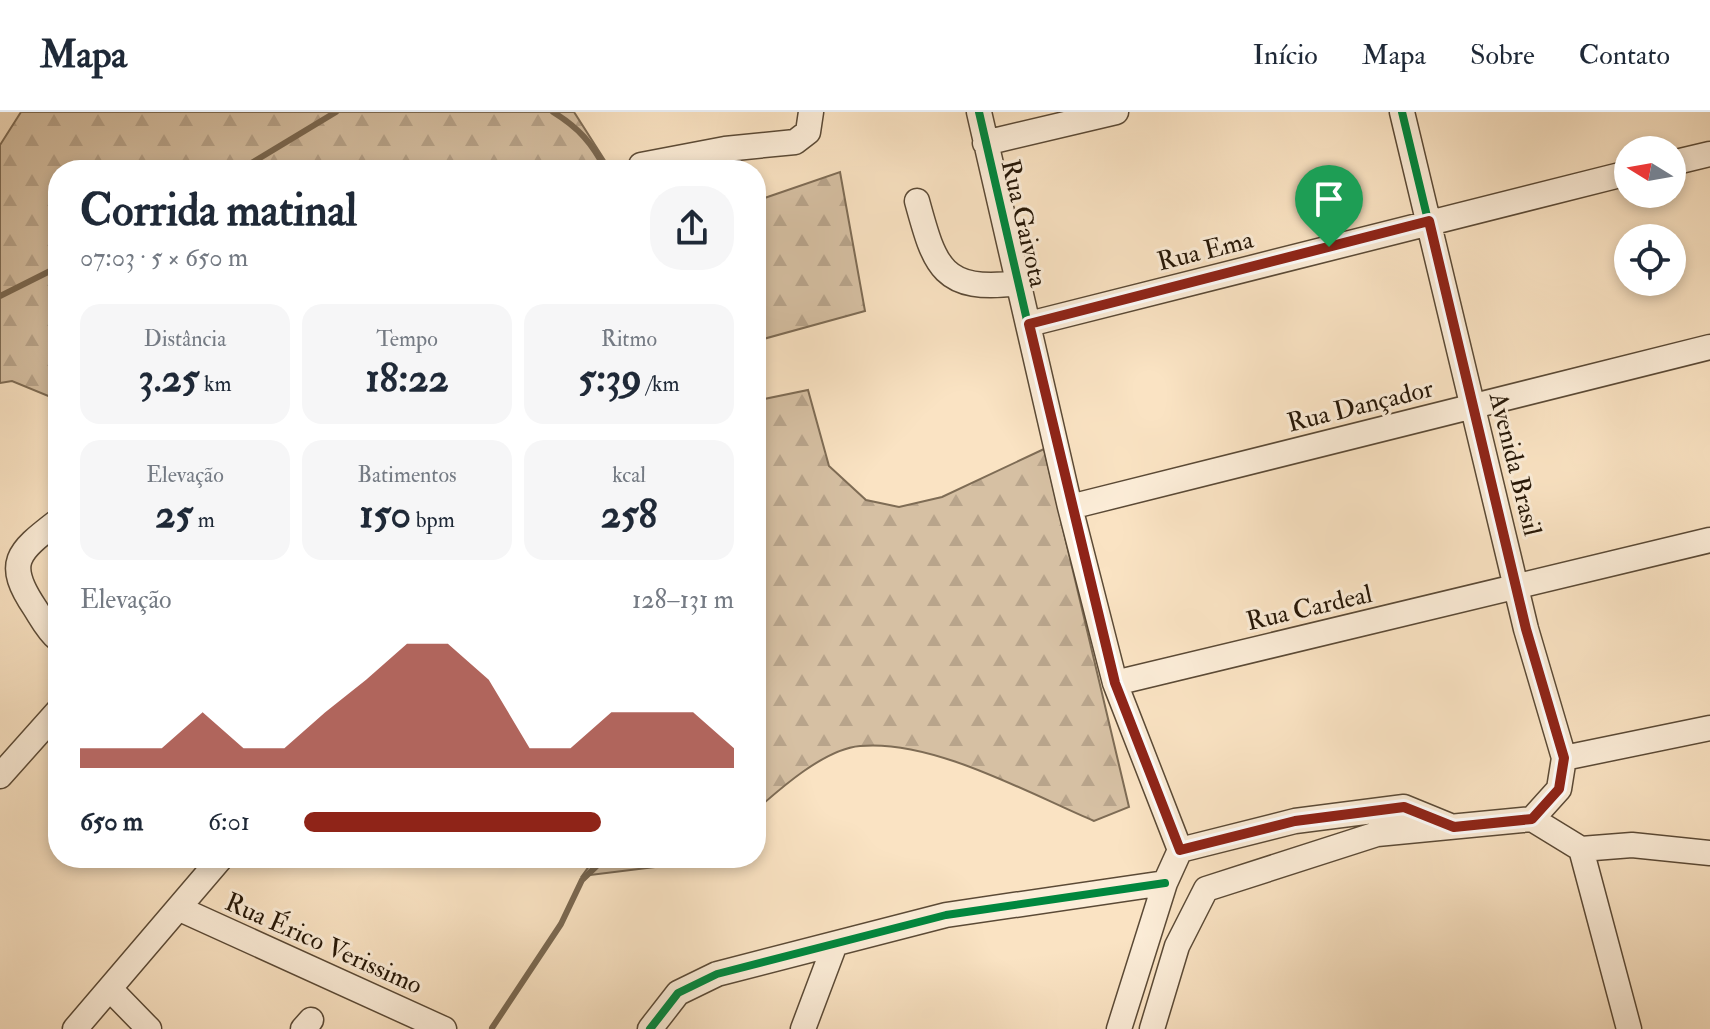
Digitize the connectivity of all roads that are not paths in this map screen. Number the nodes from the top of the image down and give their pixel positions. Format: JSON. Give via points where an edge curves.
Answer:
{"nodes":[{"id":1,"x":811,"y":112,"type":"edge"},
{"id":2,"x":979,"y":112,"type":"edge"},
{"id":3,"x":1116,"y":112,"type":"edge"},
{"id":4,"x":1402,"y":112,"type":"edge"},
{"id":5,"x":985,"y":143,"type":"junction"},
{"id":6,"x":1710,"y":154,"type":"edge"},
{"id":7,"x":667,"y":160,"type":"edge"},
{"id":8,"x":1686,"y":160,"type":"edge"},
{"id":9,"x":1614,"y":176,"type":"edge"},
{"id":10,"x":917,"y":201,"type":"dead end"},
{"id":11,"x":1429,"y":221,"type":"junction"},
{"id":12,"x":1019,"y":283,"type":"junction"},
{"id":13,"x":1029,"y":324,"type":"junction"},
{"id":14,"x":1710,"y":347,"type":"edge"},
{"id":15,"x":1473,"y":405,"type":"junction"},
{"id":16,"x":1070,"y":507,"type":"junction"},
{"id":17,"x":48,"y":528,"type":"edge"},
{"id":18,"x":1710,"y":540,"type":"edge"},
{"id":19,"x":1517,"y":586,"type":"junction"},
{"id":20,"x":48,"y":625,"type":"edge"},
{"id":21,"x":1115,"y":683,"type":"junction"},
{"id":22,"x":48,"y":722,"type":"edge"},
{"id":23,"x":1710,"y":728,"type":"edge"},
{"id":24,"x":1564,"y":758,"type":"junction"},
{"id":25,"x":0,"y":776,"type":"edge"},
{"id":26,"x":1532,"y":819,"type":"junction"},
{"id":27,"x":1454,"y":827,"type":"junction"},
{"id":28,"x":1581,"y":849,"type":"junction"},
{"id":29,"x":1180,"y":850,"type":"junction"},
{"id":30,"x":1710,"y":853,"type":"edge"},
{"id":31,"x":213,"y":868,"type":"edge"},
{"id":32,"x":1165,"y":883,"type":"junction"},
{"id":33,"x":180,"y":909,"type":"junction"},
{"id":34,"x":835,"y":944,"type":"junction"},
{"id":35,"x":110,"y":989,"type":"junction"},
{"id":36,"x":88,"y":1025,"type":"edge"},
{"id":37,"x":149,"y":1029,"type":"edge"},
{"id":38,"x":444,"y":1029,"type":"edge"},
{"id":39,"x":650,"y":1029,"type":"edge"},
{"id":40,"x":803,"y":1029,"type":"edge"},
{"id":41,"x":1119,"y":1029,"type":"edge"},
{"id":42,"x":1152,"y":1029,"type":"edge"},
{"id":43,"x":1629,"y":1029,"type":"edge"}],
"edges":[{"from":1,"to":7,"type":"street","via":[[808,132],[795,142]]},
{"from":2,"to":5,"type":"street","name":"Rua Gaivota"},
{"from":3,"to":5,"type":"street"},
{"from":4,"to":11,"type":"street","name":"Avenida Brasil"},
{"from":5,"to":12,"type":"street","name":"Rua Gaivota"},
{"from":6,"to":8,"type":"street"},
{"from":9,"to":11,"type":"street","name":"Rua Ema"},
{"from":10,"to":12,"type":"street","via":[[931,254],[951,278],[970,284]]},
{"from":11,"to":13,"type":"street","name":"Rua Ema"},
{"from":11,"to":15,"type":"street","name":"Avenida Brasil"},
{"from":12,"to":13,"type":"street","name":"Rua Gaivota"},
{"from":13,"to":16,"type":"street","name":"Rua Gaivota"},
{"from":14,"to":15,"type":"street","name":"Rua Dançador"},
{"from":15,"to":16,"type":"street","name":"Rua Dançador"},
{"from":15,"to":19,"type":"street","name":"Avenida Brasil"},
{"from":16,"to":21,"type":"street","name":"Rua Gaivota"},
{"from":17,"to":20,"type":"street","via":[[18,558],[18,582]]},
{"from":18,"to":19,"type":"street","name":"Rua Cardeal"},
{"from":19,"to":21,"type":"street","name":"Rua Cardeal"},
{"from":19,"to":24,"type":"street","name":"Avenida Brasil"},
{"from":21,"to":29,"type":"street","name":"Rua Gaivota"},
{"from":22,"to":25,"type":"street"},
{"from":23,"to":24,"type":"street"},
{"from":24,"to":26,"type":"street","via":[[1559,789]]},
{"from":26,"to":27,"type":"street"},
{"from":26,"to":28,"type":"street"},
{"from":27,"to":29,"type":"street","via":[[1404,807],[1295,821]]},
{"from":27,"to":42,"type":"street","via":[[1377,834],[1206,889],[1177,946]]},
{"from":28,"to":30,"type":"street","via":[[1632,845]]},
{"from":28,"to":43,"type":"street"},
{"from":29,"to":32,"type":"street"},
{"from":31,"to":33,"type":"street"},
{"from":32,"to":34,"type":"street","via":[[946,915]]},
{"from":32,"to":41,"type":"street"},
{"from":33,"to":35,"type":"street"},
{"from":33,"to":38,"type":"street","name":"Rua Érico Verissimo"},
{"from":34,"to":39,"type":"street","via":[[696,982],[678,993]]},
{"from":34,"to":40,"type":"street"},
{"from":35,"to":36,"type":"street"},
{"from":35,"to":37,"type":"street"}]}
